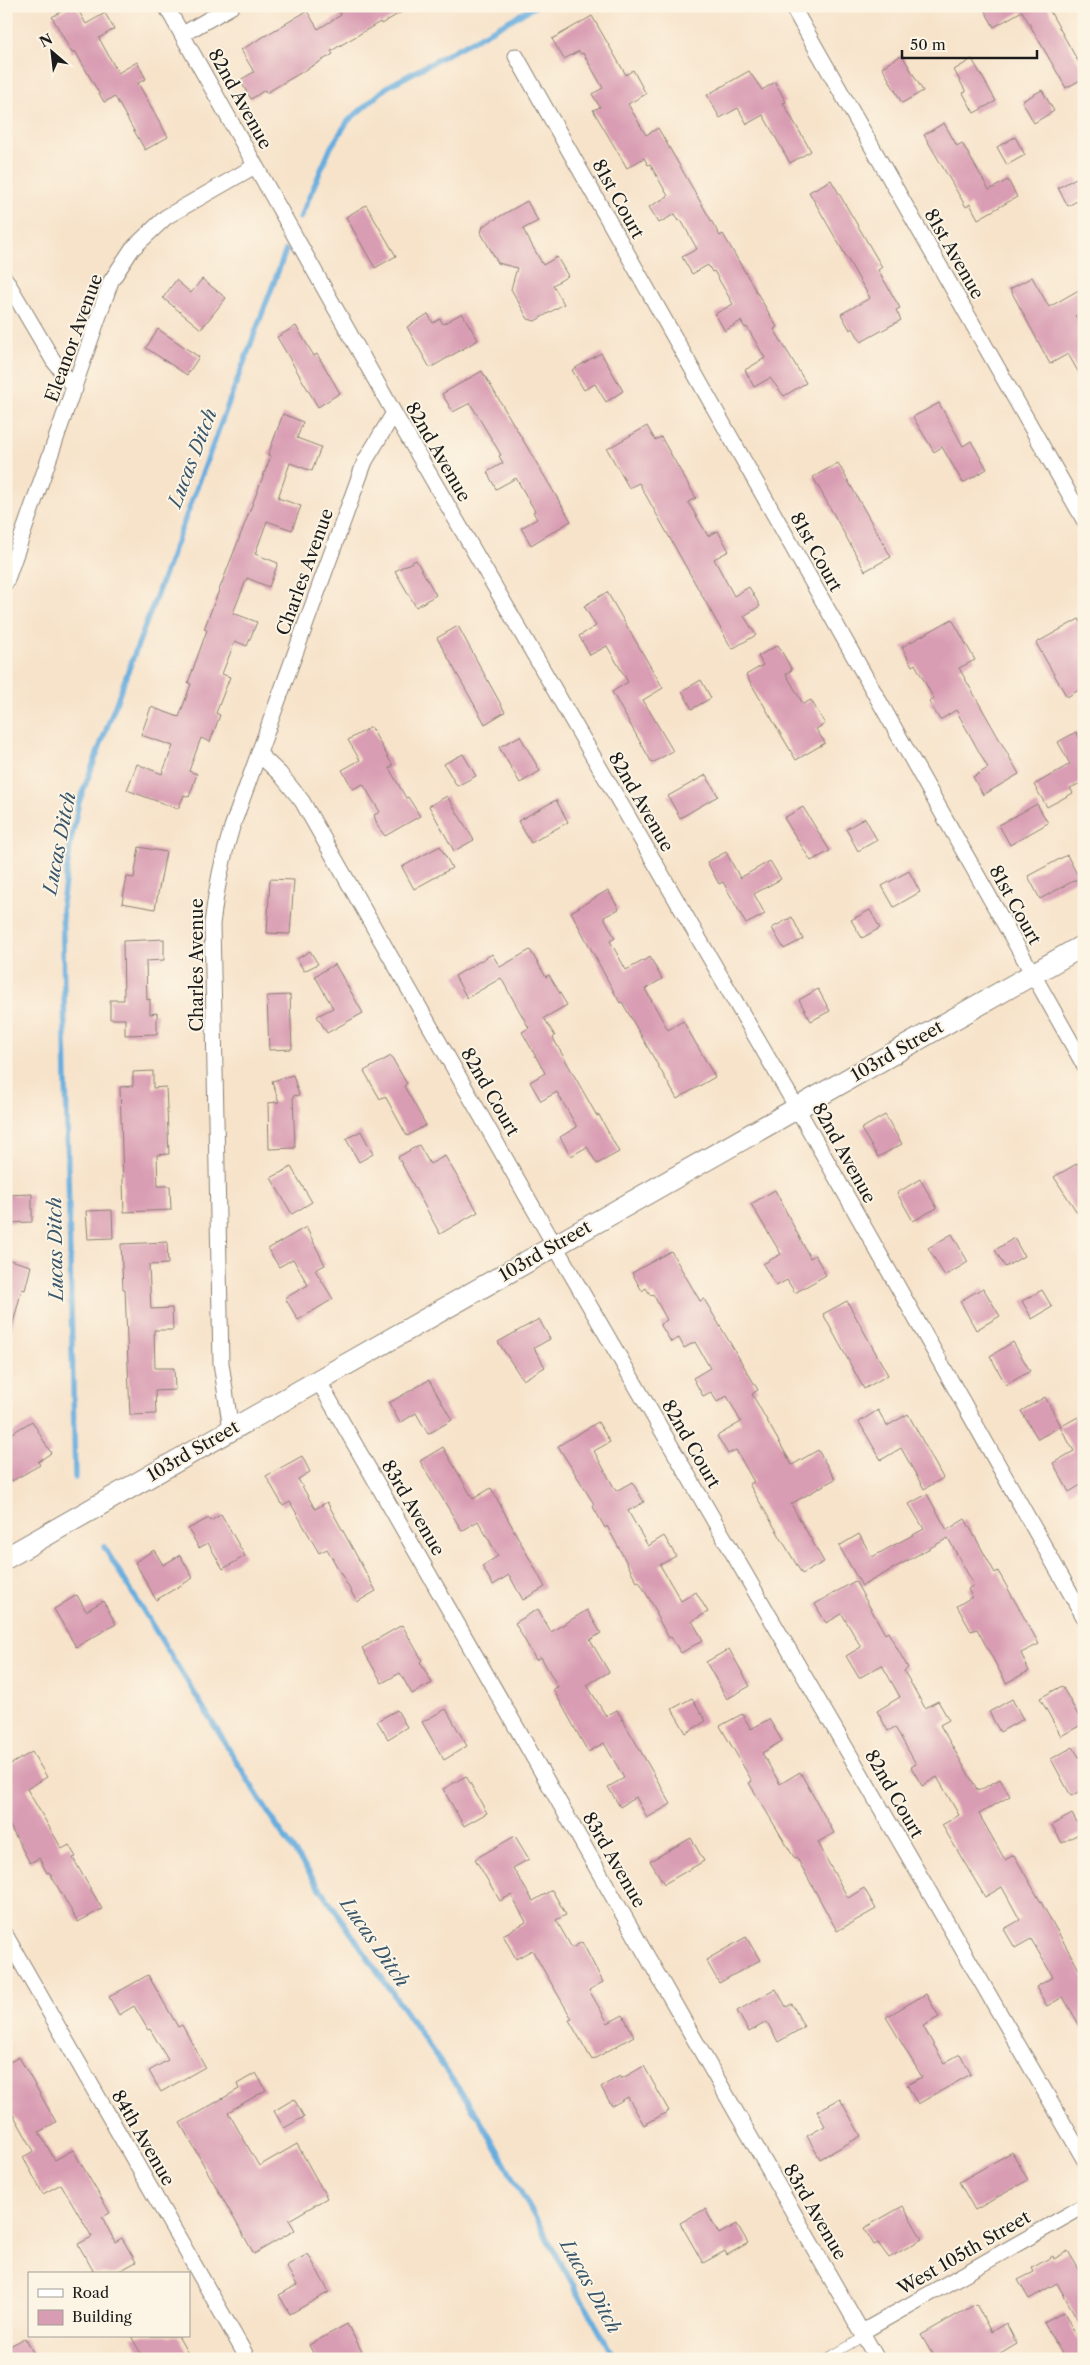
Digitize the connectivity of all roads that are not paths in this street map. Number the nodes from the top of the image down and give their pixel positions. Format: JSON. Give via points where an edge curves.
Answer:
{"nodes":[{"id":1,"x":166,"y":6,"type":"edge"},
{"id":2,"x":232,"y":6,"type":"edge"},
{"id":3,"x":792,"y":6,"type":"edge"},
{"id":4,"x":183,"y":34,"type":"junction"},
{"id":5,"x":516,"y":56,"type":"dead end"},
{"id":6,"x":255,"y":166,"type":"junction"},
{"id":7,"x":6,"y":280,"type":"edge"},
{"id":8,"x":75,"y":389,"type":"junction"},
{"id":9,"x":394,"y":413,"type":"junction"},
{"id":10,"x":1084,"y":520,"type":"edge"},
{"id":11,"x":6,"y":582,"type":"edge"},
{"id":12,"x":259,"y":754,"type":"junction"},
{"id":13,"x":1084,"y":945,"type":"edge"},
{"id":14,"x":1032,"y":974,"type":"junction"},
{"id":15,"x":1084,"y":1066,"type":"edge"},
{"id":16,"x":797,"y":1108,"type":"junction"},
{"id":17,"x":555,"y":1246,"type":"junction"},
{"id":18,"x":318,"y":1380,"type":"junction"},
{"id":19,"x":231,"y":1430,"type":"junction"},
{"id":20,"x":6,"y":1558,"type":"edge"},
{"id":21,"x":1084,"y":1617,"type":"edge"},
{"id":22,"x":6,"y":1936,"type":"edge"},
{"id":23,"x":1084,"y":2159,"type":"edge"},
{"id":24,"x":1084,"y":2206,"type":"edge"},
{"id":25,"x":863,"y":2334,"type":"junction"},
{"id":26,"x":248,"y":2359,"type":"edge"},
{"id":27,"x":826,"y":2359,"type":"edge"},
{"id":28,"x":877,"y":2359,"type":"edge"}],
"edges":[{"from":1,"to":4,"type":"street","name":"82nd Avenue"},
{"from":2,"to":4,"type":"street"},
{"from":3,"to":10,"type":"street","name":"81st Avenue"},
{"from":4,"to":6,"type":"street","name":"82nd Avenue"},
{"from":5,"to":14,"type":"street","name":"81st Court"},
{"from":6,"to":8,"type":"street","name":"Eleanor Avenue","via":[[166,217],[132,249],[112,281]]},
{"from":6,"to":9,"type":"street","name":"82nd Avenue"},
{"from":7,"to":8,"type":"street","via":[[53,360]]},
{"from":8,"to":11,"type":"street","name":"Eleanor Avenue"},
{"from":9,"to":12,"type":"street","name":"Charles Avenue","via":[[364,461]]},
{"from":9,"to":16,"type":"street","name":"82nd Avenue"},
{"from":12,"to":17,"type":"street","name":"82nd Court","via":[[302,801]]},
{"from":12,"to":19,"type":"street","name":"Charles Avenue","via":[[222,858],[212,924],[221,1363]]},
{"from":13,"to":14,"type":"street","name":"103rd Street"},
{"from":14,"to":15,"type":"street","name":"81st Court"},
{"from":14,"to":16,"type":"street","name":"103rd Street"},
{"from":16,"to":17,"type":"street","name":"103rd Street"},
{"from":16,"to":21,"type":"street","name":"82nd Avenue"},
{"from":17,"to":18,"type":"street","name":"103rd Street"},
{"from":17,"to":23,"type":"street","name":"82nd Court"},
{"from":18,"to":19,"type":"street","name":"103rd Street"},
{"from":18,"to":25,"type":"street","name":"83rd Avenue"},
{"from":19,"to":20,"type":"street","name":"103rd Street"},
{"from":22,"to":26,"type":"street","name":"84th Avenue"},
{"from":24,"to":25,"type":"street","name":"West 105th Street"},
{"from":25,"to":27,"type":"lane"},
{"from":25,"to":28,"type":"street","name":"83rd Avenue"}]}
